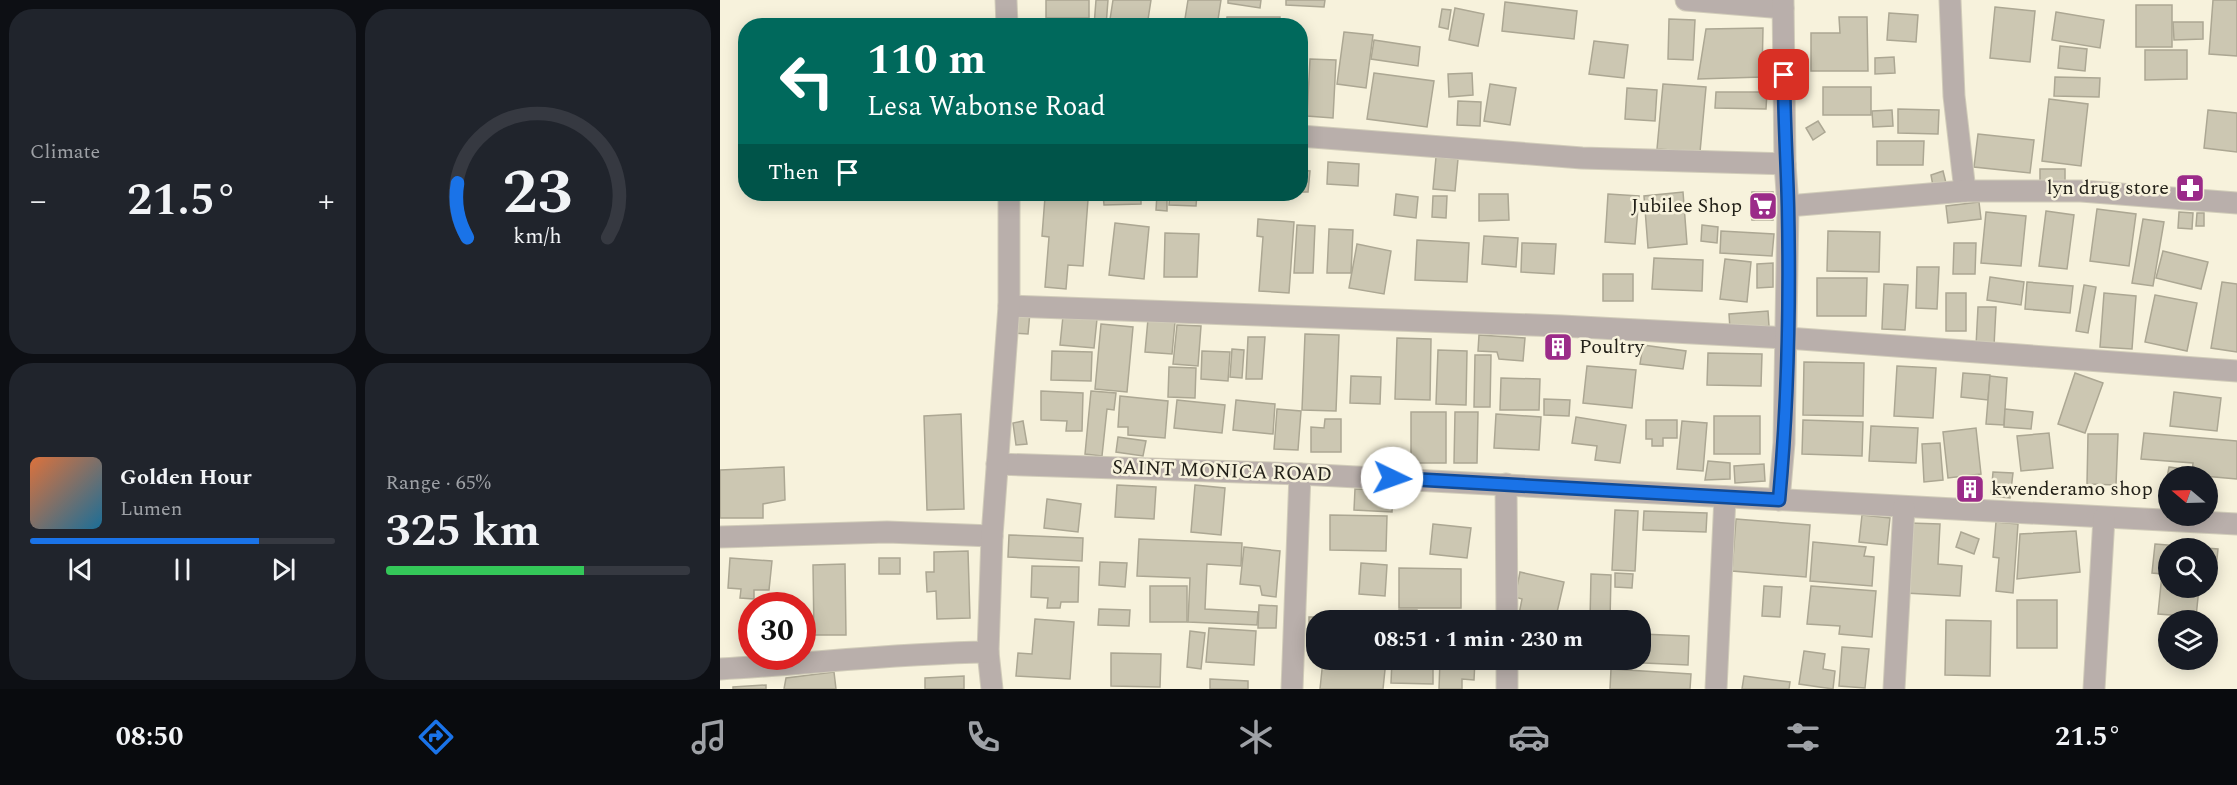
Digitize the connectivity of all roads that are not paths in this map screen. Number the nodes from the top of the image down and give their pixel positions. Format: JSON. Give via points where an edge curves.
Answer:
{"nodes":[{"id":1,"x":1006,"y":0,"type":"edge"},
{"id":2,"x":1686,"y":0,"type":"edge"},
{"id":3,"x":1950,"y":0,"type":"edge"},
{"id":4,"x":1783,"y":4,"type":"edge"},
{"id":5,"x":1007,"y":18,"type":"edge"},
{"id":6,"x":1308,"y":137,"type":"edge"},
{"id":7,"x":1785,"y":164,"type":"junction"},
{"id":8,"x":1965,"y":191,"type":"junction"},
{"id":9,"x":1008,"y":201,"type":"edge"},
{"id":10,"x":2237,"y":203,"type":"edge"},
{"id":11,"x":1788,"y":206,"type":"junction"},
{"id":12,"x":1009,"y":306,"type":"junction"},
{"id":13,"x":1787,"y":338,"type":"junction"},
{"id":14,"x":2237,"y":371,"type":"edge"},
{"id":15,"x":997,"y":464,"type":"junction"},
{"id":16,"x":1300,"y":474,"type":"junction"},
{"id":17,"x":1506,"y":484,"type":"junction"},
{"id":18,"x":1725,"y":497,"type":"junction"},
{"id":19,"x":1779,"y":500,"type":"junction"},
{"id":20,"x":1904,"y":507,"type":"junction"},
{"id":21,"x":2104,"y":518,"type":"junction"},
{"id":22,"x":2237,"y":524,"type":"edge"},
{"id":23,"x":992,"y":536,"type":"junction"},
{"id":24,"x":720,"y":537,"type":"edge"},
{"id":25,"x":1507,"y":610,"type":"edge"},
{"id":26,"x":988,"y":652,"type":"junction"},
{"id":27,"x":720,"y":669,"type":"edge"},
{"id":28,"x":1507,"y":670,"type":"edge"},
{"id":29,"x":992,"y":689,"type":"edge"},
{"id":30,"x":1292,"y":689,"type":"edge"},
{"id":31,"x":1507,"y":689,"type":"edge"},
{"id":32,"x":1716,"y":689,"type":"edge"},
{"id":33,"x":1894,"y":689,"type":"edge"},
{"id":34,"x":2094,"y":689,"type":"edge"}],
"edges":[{"from":1,"to":5,"type":"street"},
{"from":2,"to":4,"type":"street"},
{"from":3,"to":8,"type":"street","via":[[1954,96]]},
{"from":4,"to":7,"type":"street"},
{"from":6,"to":7,"type":"street","via":[[1582,158]]},
{"from":7,"to":11,"type":"street"},
{"from":8,"to":10,"type":"street","via":[[2081,190]]},
{"from":8,"to":11,"type":"street"},
{"from":9,"to":12,"type":"street"},
{"from":11,"to":13,"type":"street"},
{"from":12,"to":13,"type":"street"},
{"from":12,"to":15,"type":"street"},
{"from":13,"to":14,"type":"street"},
{"from":13,"to":19,"type":"street","via":[[1785,443]]},
{"from":15,"to":16,"type":"street","name":"SAINT MONICA ROAD"},
{"from":15,"to":23,"type":"street"},
{"from":16,"to":17,"type":"street","name":"SAINT MONICA ROAD"},
{"from":16,"to":30,"type":"street"},
{"from":17,"to":18,"type":"street","name":"SAINT MONICA ROAD"},
{"from":17,"to":25,"type":"street"},
{"from":18,"to":19,"type":"street","name":"SAINT MONICA ROAD"},
{"from":18,"to":32,"type":"street"},
{"from":19,"to":20,"type":"street","name":"SAINT MONICA ROAD"},
{"from":20,"to":21,"type":"street","name":"SAINT MONICA ROAD"},
{"from":20,"to":33,"type":"street"},
{"from":21,"to":22,"type":"street","name":"SAINT MONICA ROAD"},
{"from":21,"to":34,"type":"street"},
{"from":23,"to":24,"type":"street","via":[[887,532]]},
{"from":23,"to":26,"type":"street"},
{"from":26,"to":27,"type":"street","via":[[923,653]]},
{"from":26,"to":29,"type":"street"},
{"from":28,"to":31,"type":"street"}]}
